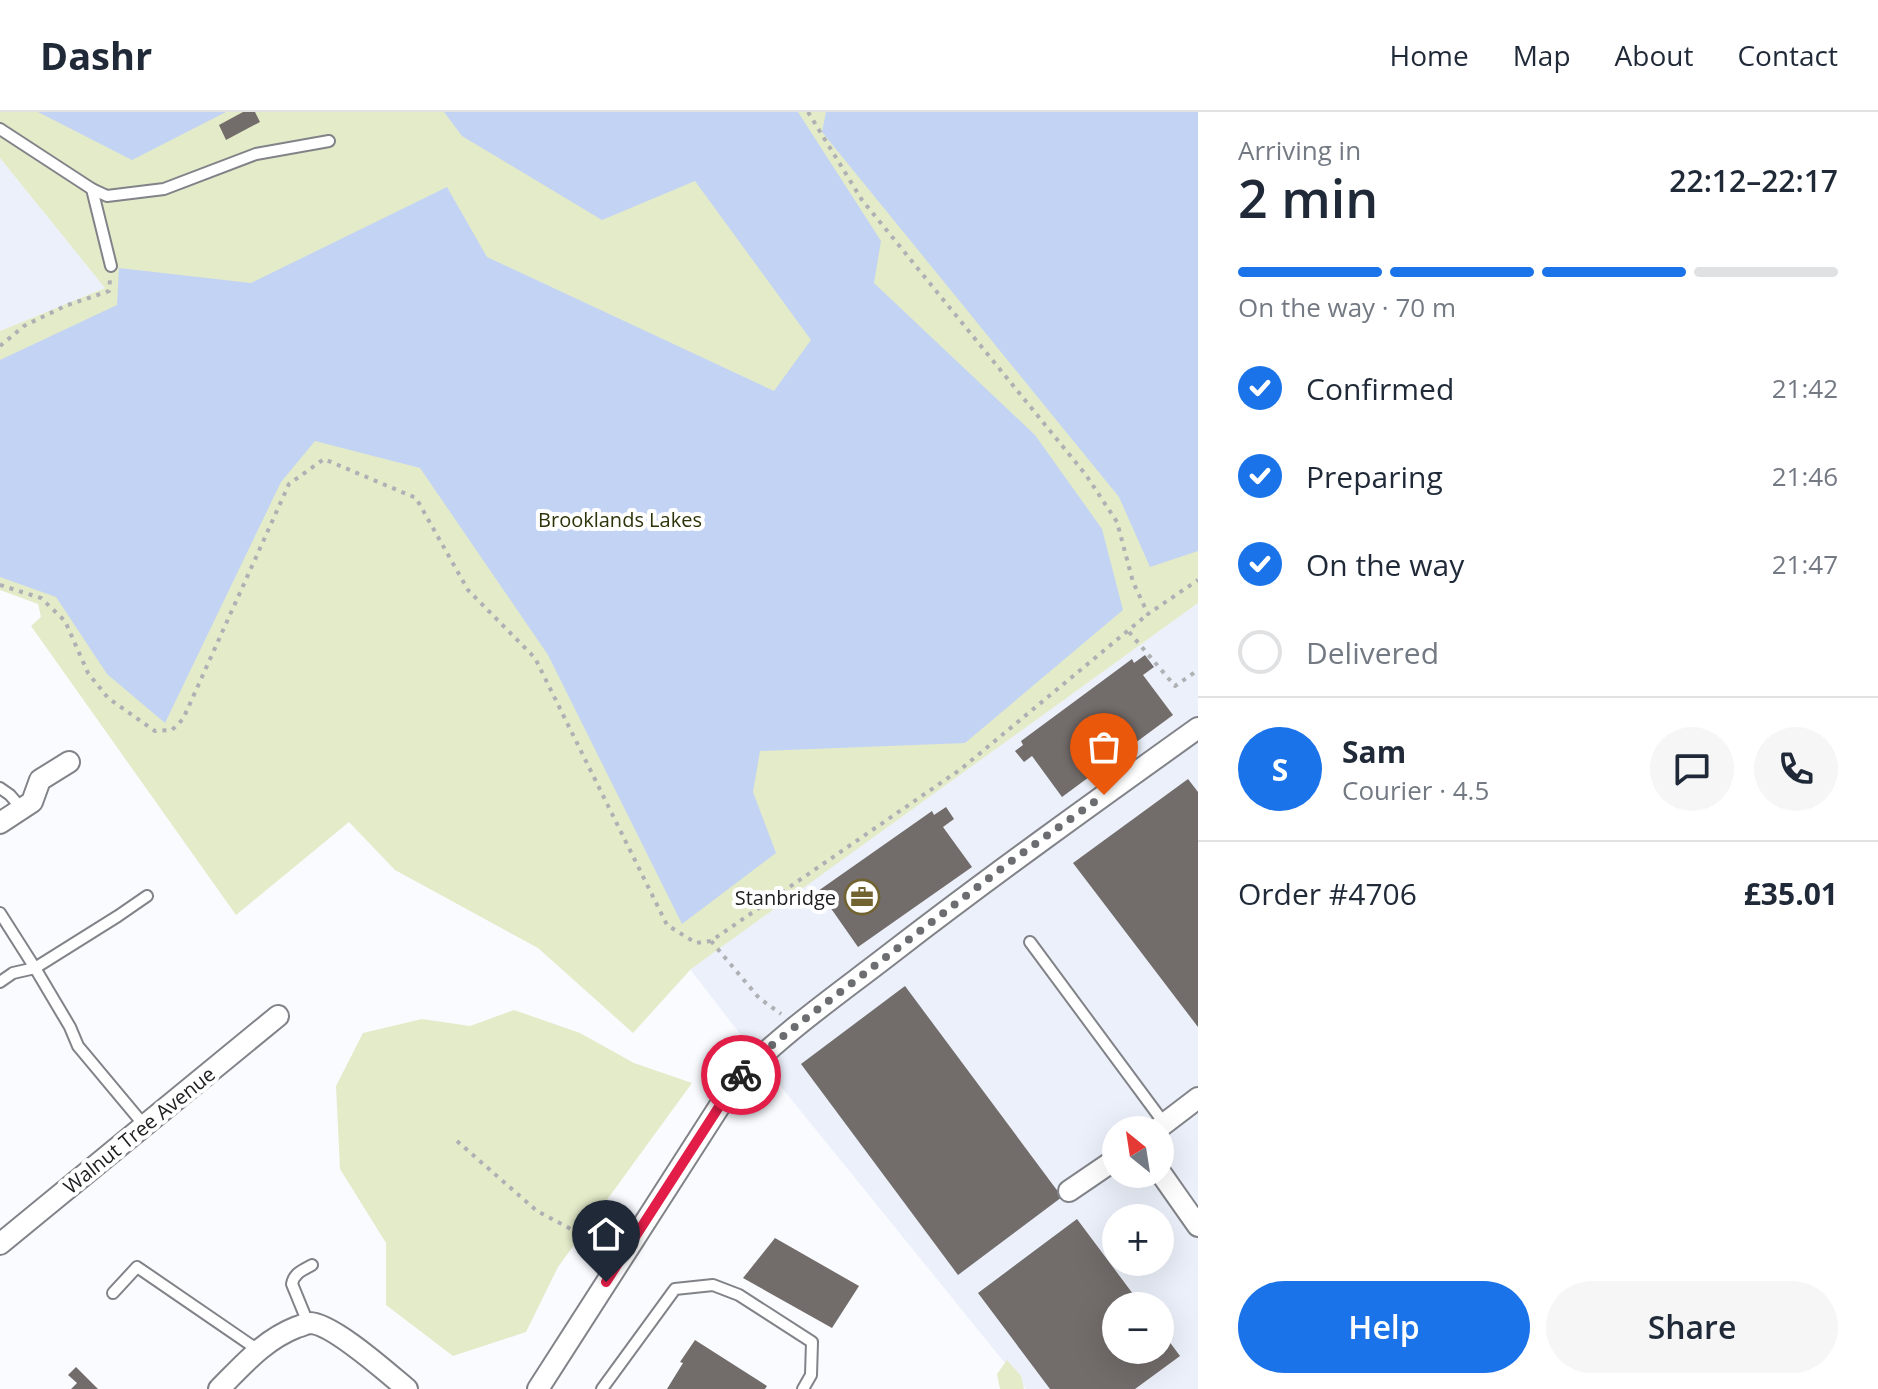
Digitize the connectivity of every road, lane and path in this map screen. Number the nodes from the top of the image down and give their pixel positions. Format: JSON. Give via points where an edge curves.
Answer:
{"nodes":[{"id":1,"x":808,"y":112,"type":"edge"},
{"id":2,"x":0,"y":129,"type":"edge"},
{"id":3,"x":329,"y":141,"type":"dead end"},
{"id":4,"x":92,"y":189,"type":"junction"},
{"id":5,"x":111,"y":266,"type":"joint"},
{"id":6,"x":0,"y":346,"type":"edge"},
{"id":7,"x":1198,"y":580,"type":"edge"},
{"id":8,"x":0,"y":585,"type":"edge"},
{"id":9,"x":1148,"y":614,"type":"junction"},
{"id":10,"x":1129,"y":632,"type":"junction"},
{"id":11,"x":1198,"y":670,"type":"edge"},
{"id":12,"x":1198,"y":728,"type":"edge"},
{"id":13,"x":69,"y":762,"type":"dead end"},
{"id":14,"x":0,"y":788,"type":"edge"},
{"id":15,"x":22,"y":809,"type":"junction"},
{"id":16,"x":0,"y":823,"type":"edge"},
{"id":17,"x":147,"y":896,"type":"dead end"},
{"id":18,"x":0,"y":913,"type":"edge"},
{"id":19,"x":711,"y":941,"type":"junction"},
{"id":20,"x":1030,"y":942,"type":"dead end"},
{"id":21,"x":35,"y":968,"type":"junction"},
{"id":22,"x":0,"y":982,"type":"edge"},
{"id":23,"x":781,"y":1015,"type":"dead end"},
{"id":24,"x":278,"y":1016,"type":"dead end"},
{"id":25,"x":1198,"y":1098,"type":"edge"},
{"id":26,"x":1152,"y":1116,"type":"edge"},
{"id":27,"x":1174,"y":1116,"type":"edge"},
{"id":28,"x":144,"y":1125,"type":"junction"},
{"id":29,"x":457,"y":1141,"type":"dead end"},
{"id":30,"x":1102,"y":1169,"type":"edge"},
{"id":31,"x":1171,"y":1188,"type":"edge"},
{"id":32,"x":1069,"y":1191,"type":"dead end"},
{"id":33,"x":1198,"y":1226,"type":"edge"},
{"id":34,"x":0,"y":1244,"type":"edge"},
{"id":35,"x":622,"y":1257,"type":"junction"},
{"id":36,"x":312,"y":1265,"type":"dead end"},
{"id":37,"x":113,"y":1293,"type":"dead end"},
{"id":38,"x":308,"y":1323,"type":"junction"},
{"id":39,"x":258,"y":1350,"type":"junction"},
{"id":40,"x":219,"y":1389,"type":"edge"},
{"id":41,"x":407,"y":1389,"type":"edge"},
{"id":42,"x":538,"y":1389,"type":"edge"},
{"id":43,"x":602,"y":1389,"type":"edge"},
{"id":44,"x":803,"y":1389,"type":"edge"}],
"edges":[{"from":1,"to":9,"type":"path","via":[[862,200],[1086,475],[1117,522]]},
{"from":2,"to":4,"type":"lane"},
{"from":3,"to":4,"type":"lane","via":[[256,154],[164,189],[107,196]]},
{"from":4,"to":5,"type":"lane"},
{"from":5,"to":6,"type":"path","via":[[109,291],[24,326]]},
{"from":7,"to":9,"type":"path"},
{"from":8,"to":19,"type":"path","via":[[41,598],[65,621],[88,673],[108,698],[155,731],[172,730],[183,719],[289,484],[324,459],[416,498],[468,590],[535,658],[667,925],[696,943]]},
{"from":9,"to":10,"type":"path"},
{"from":10,"to":11,"type":"path","via":[[1175,686]]},
{"from":10,"to":19,"type":"path","via":[[961,769]]},
{"from":12,"to":35,"type":"street","via":[[1010,862],[757,1059],[735,1082]]},
{"from":13,"to":15,"type":"street","via":[[40,780],[32,802]]},
{"from":14,"to":15,"type":"lane"},
{"from":15,"to":16,"type":"street"},
{"from":17,"to":21,"type":"lane"},
{"from":18,"to":21,"type":"lane"},
{"from":19,"to":23,"type":"path","via":[[759,998]]},
{"from":20,"to":26,"type":"lane"},
{"from":21,"to":22,"type":"lane"},
{"from":21,"to":28,"type":"lane","via":[[78,1046]]},
{"from":24,"to":28,"type":"street","name":"Walnut Tree Avenue"},
{"from":25,"to":27,"type":"street"},
{"from":28,"to":34,"type":"street","name":"Walnut Tree Avenue"},
{"from":29,"to":35,"type":"path","via":[[537,1211]]},
{"from":30,"to":32,"type":"street"},
{"from":31,"to":33,"type":"street"},
{"from":35,"to":42,"type":"street"},
{"from":36,"to":38,"type":"lane","via":[[298,1272],[292,1284]]},
{"from":37,"to":39,"type":"lane","via":[[137,1267]]},
{"from":38,"to":39,"type":"street"},
{"from":38,"to":41,"type":"street","via":[[336,1334]]},
{"from":39,"to":40,"type":"street"},
{"from":43,"to":44,"type":"lane","via":[[675,1289],[713,1285],[739,1295],[812,1342],[811,1375]]}]}
